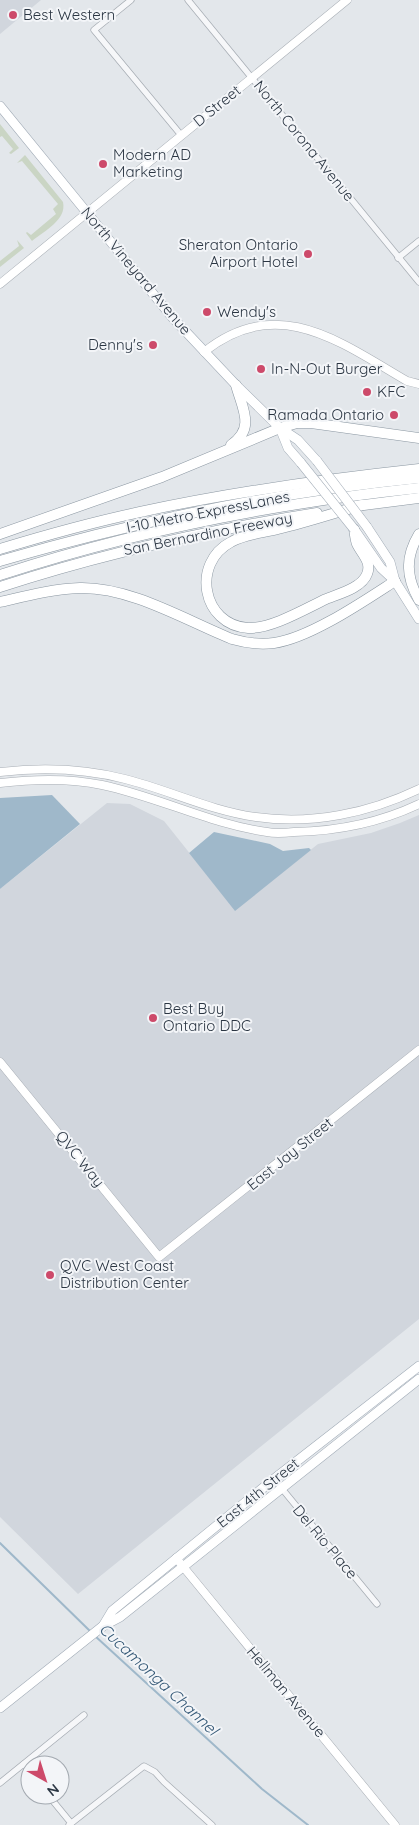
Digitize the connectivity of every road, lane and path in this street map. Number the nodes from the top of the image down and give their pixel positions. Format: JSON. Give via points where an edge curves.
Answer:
{"nodes":[{"id":1,"x":131,"y":0,"type":"edge"},
{"id":2,"x":188,"y":0,"type":"edge"},
{"id":3,"x":347,"y":0,"type":"edge"},
{"id":4,"x":252,"y":78,"type":"junction"},
{"id":5,"x":0,"y":106,"type":"edge"},
{"id":6,"x":181,"y":135,"type":"junction"},
{"id":7,"x":87,"y":212,"type":"junction"},
{"id":8,"x":419,"y":241,"type":"edge"},
{"id":9,"x":398,"y":258,"type":"junction"},
{"id":10,"x":419,"y":282,"type":"edge"},
{"id":11,"x":0,"y":284,"type":"edge"},
{"id":12,"x":204,"y":352,"type":"junction"},
{"id":13,"x":419,"y":384,"type":"edge"},
{"id":14,"x":236,"y":385,"type":"junction"},
{"id":15,"x":280,"y":428,"type":"junction"},
{"id":16,"x":419,"y":438,"type":"edge"},
{"id":17,"x":215,"y":456,"type":"junction"},
{"id":18,"x":419,"y":469,"type":"edge"},
{"id":19,"x":419,"y":478,"type":"edge"},
{"id":20,"x":419,"y":488,"type":"edge"},
{"id":21,"x":419,"y":498,"type":"edge"},
{"id":22,"x":362,"y":505,"type":"junction"},
{"id":23,"x":354,"y":529,"type":"junction"},
{"id":24,"x":0,"y":534,"type":"edge"},
{"id":25,"x":419,"y":534,"type":"edge"},
{"id":26,"x":0,"y":549,"type":"edge"},
{"id":27,"x":0,"y":561,"type":"edge"},
{"id":28,"x":0,"y":575,"type":"edge"},
{"id":29,"x":395,"y":581,"type":"junction"},
{"id":30,"x":0,"y":587,"type":"edge"},
{"id":31,"x":419,"y":600,"type":"edge"},
{"id":32,"x":0,"y":602,"type":"edge"},
{"id":33,"x":419,"y":619,"type":"edge"},
{"id":34,"x":0,"y":772,"type":"edge"},
{"id":35,"x":0,"y":783,"type":"edge"},
{"id":36,"x":419,"y":789,"type":"edge"},
{"id":37,"x":419,"y":804,"type":"edge"},
{"id":38,"x":419,"y":1050,"type":"edge"},
{"id":39,"x":0,"y":1062,"type":"edge"},
{"id":40,"x":160,"y":1257,"type":"joint"},
{"id":41,"x":419,"y":1366,"type":"edge"},
{"id":42,"x":419,"y":1379,"type":"edge"},
{"id":43,"x":274,"y":1479,"type":"junction"},
{"id":44,"x":282,"y":1489,"type":"junction"},
{"id":45,"x":176,"y":1558,"type":"junction"},
{"id":46,"x":184,"y":1567,"type":"junction"},
{"id":47,"x":377,"y":1604,"type":"dead end"},
{"id":48,"x":103,"y":1626,"type":"junction"},
{"id":49,"x":0,"y":1708,"type":"edge"},
{"id":50,"x":84,"y":1715,"type":"dead end"},
{"id":51,"x":35,"y":1755,"type":"edge"},
{"id":52,"x":20,"y":1767,"type":"edge"},
{"id":53,"x":0,"y":1783,"type":"edge"},
{"id":54,"x":56,"y":1805,"type":"edge"},
{"id":55,"x":70,"y":1824,"type":"edge"},
{"id":56,"x":210,"y":1824,"type":"edge"},
{"id":57,"x":395,"y":1825,"type":"edge"}],
"edges":[{"from":1,"to":6,"type":"street","via":[[94,30]]},
{"from":2,"to":4,"type":"street","name":"North Corona Avenue"},
{"from":3,"to":4,"type":"street","name":"D Street"},
{"from":4,"to":6,"type":"street","name":"D Street"},
{"from":4,"to":9,"type":"street","name":"North Corona Avenue"},
{"from":5,"to":7,"type":"main road","name":"North Vineyard Avenue"},
{"from":6,"to":7,"type":"street","name":"D Street"},
{"from":7,"to":11,"type":"street","name":"D Street"},
{"from":7,"to":12,"type":"main road","name":"North Vineyard Avenue"},
{"from":8,"to":9,"type":"street"},
{"from":9,"to":10,"type":"street","name":"North Corona Avenue"},
{"from":12,"to":13,"type":"street","via":[[225,336],[256,326],[279,324],[334,338]]},
{"from":12,"to":14,"type":"main road","name":"North Vineyard Avenue"},
{"from":14,"to":15,"type":"main road","name":"North Vineyard Avenue"},
{"from":14,"to":17,"type":"highway","via":[[245,427],[238,440]]},
{"from":15,"to":16,"type":"highway","via":[[312,423]]},
{"from":15,"to":17,"type":"highway"},
{"from":15,"to":23,"type":"main road","name":"North Vineyard Avenue","bridge":true,"via":[[288,448]]},
{"from":15,"to":29,"type":"main road","name":"North Vineyard Avenue","bridge":true,"via":[[298,440],[367,527],[390,562]]},
{"from":17,"to":24,"type":"highway"},
{"from":18,"to":26,"type":"highway","via":[[202,499],[139,512]]},
{"from":19,"to":27,"type":"highway","name":"I-10 Metro ExpressLanes","via":[[206,510],[80,538]]},
{"from":20,"to":28,"type":"highway","name":"I-10 Metro ExpressLanes","via":[[218,519],[81,551]]},
{"from":21,"to":22,"type":"highway","name":"San Bernardino Freeway"},
{"from":22,"to":23,"type":"highway","via":[[227,544],[215,556],[208,571],[206,586],[213,606],[231,623],[258,627],[351,588],[364,580],[369,569],[356,542]]},
{"from":22,"to":30,"type":"highway","name":"San Bernardino Freeway","via":[[179,538],[83,561]]},
{"from":23,"to":29,"type":"main road","name":"North Vineyard Avenue","via":[[381,568]]},
{"from":25,"to":31,"type":"highway","via":[[410,554],[409,571],[411,586]]},
{"from":29,"to":32,"type":"highway","via":[[301,634],[280,642],[261,644],[232,639],[108,590],[67,589]]},
{"from":29,"to":33,"type":"main road","name":"North Vineyard Avenue"},
{"from":34,"to":36,"type":"street","via":[[33,768],[102,774],[218,809],[256,817],[292,819],[350,814],[380,806]]},
{"from":35,"to":37,"type":"street","via":[[63,780],[103,785],[215,821],[269,833],[360,825],[390,817]]},
{"from":38,"to":40,"type":"street","name":"East Jay Street"},
{"from":39,"to":40,"type":"street","name":"QVC Way"},
{"from":41,"to":43,"type":"main road","name":"East 4th Street"},
{"from":42,"to":44,"type":"main road","name":"East 4th Street"},
{"from":43,"to":44,"type":"street","name":"Del Rio Place"},
{"from":43,"to":45,"type":"main road","name":"East 4th Street"},
{"from":44,"to":46,"type":"main road","name":"East 4th Street"},
{"from":44,"to":47,"type":"street","name":"Del Rio Place"},
{"from":45,"to":46,"type":"street","name":"Hellman Avenue"},
{"from":45,"to":48,"type":"main road","name":"East 4th Street","via":[[112,1611]]},
{"from":46,"to":48,"type":"main road","name":"East 4th Street","via":[[120,1617]]},
{"from":46,"to":57,"type":"street","name":"Hellman Avenue"},
{"from":48,"to":49,"type":"main road","name":"East 4th Street"},
{"from":50,"to":51,"type":"street"},
{"from":52,"to":53,"type":"street"},
{"from":54,"to":55,"type":"street"},
{"from":55,"to":56,"type":"street","via":[[144,1766],[155,1772]]}]}
